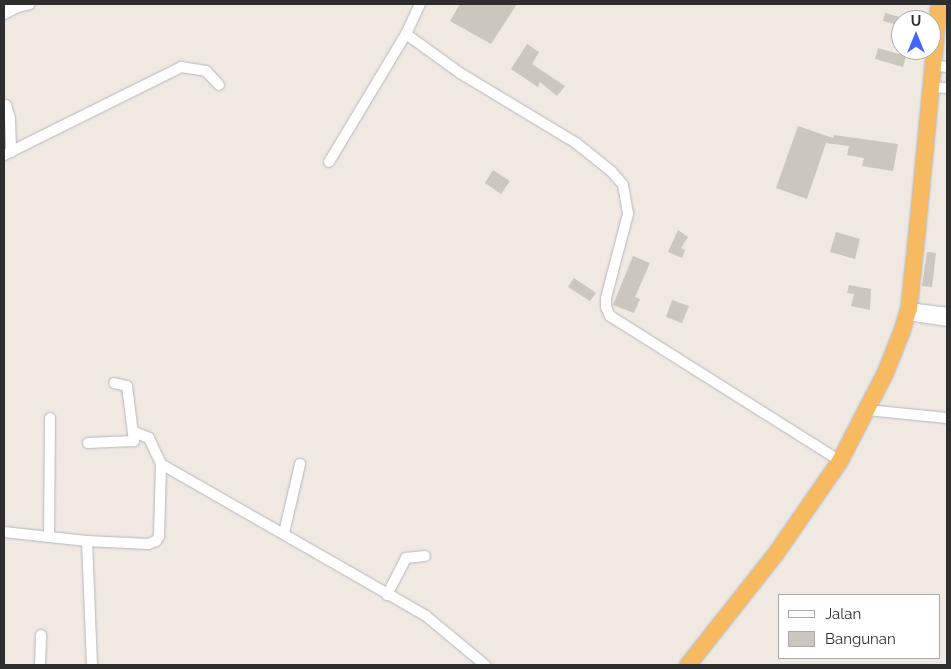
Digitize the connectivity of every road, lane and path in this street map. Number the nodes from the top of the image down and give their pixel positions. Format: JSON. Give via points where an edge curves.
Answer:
{"nodes":[{"id":1,"x":30,"y":4,"type":"edge"},
{"id":2,"x":420,"y":4,"type":"edge"},
{"id":3,"x":939,"y":4,"type":"edge"},
{"id":4,"x":13,"y":6,"type":"edge"},
{"id":5,"x":4,"y":14,"type":"edge"},
{"id":6,"x":406,"y":34,"type":"junction"},
{"id":7,"x":940,"y":66,"type":"edge"},
{"id":8,"x":219,"y":85,"type":"dead end"},
{"id":9,"x":931,"y":87,"type":"junction"},
{"id":10,"x":947,"y":88,"type":"edge"},
{"id":11,"x":6,"y":105,"type":"dead end"},
{"id":12,"x":7,"y":154,"type":"edge"},
{"id":13,"x":329,"y":162,"type":"dead end"},
{"id":14,"x":908,"y":312,"type":"junction"},
{"id":15,"x":947,"y":314,"type":"edge"},
{"id":16,"x":947,"y":321,"type":"edge"},
{"id":17,"x":114,"y":382,"type":"dead end"},
{"id":18,"x":867,"y":410,"type":"junction"},
{"id":19,"x":50,"y":418,"type":"dead end"},
{"id":20,"x":947,"y":418,"type":"edge"},
{"id":21,"x":134,"y":432,"type":"junction"},
{"id":22,"x":88,"y":443,"type":"dead end"},
{"id":23,"x":840,"y":461,"type":"junction"},
{"id":24,"x":161,"y":464,"type":"junction"},
{"id":25,"x":300,"y":464,"type":"dead end"},
{"id":26,"x":4,"y":532,"type":"edge"},
{"id":27,"x":284,"y":533,"type":"junction"},
{"id":28,"x":49,"y":537,"type":"junction"},
{"id":29,"x":87,"y":541,"type":"junction"},
{"id":30,"x":425,"y":556,"type":"dead end"},
{"id":31,"x":387,"y":595,"type":"junction"},
{"id":32,"x":40,"y":634,"type":"dead end"},
{"id":33,"x":40,"y":665,"type":"edge"},
{"id":34,"x":92,"y":665,"type":"edge"},
{"id":35,"x":485,"y":665,"type":"edge"},
{"id":36,"x":688,"y":665,"type":"edge"}],
"edges":[{"from":1,"to":4,"type":"street"},
{"from":2,"to":6,"type":"street"},
{"from":3,"to":7,"type":"highway"},
{"from":4,"to":5,"type":"street"},
{"from":6,"to":13,"type":"street"},
{"from":6,"to":23,"type":"street","via":[[460,72],[576,143],[623,185],[628,214],[606,298],[610,316]]},
{"from":7,"to":9,"type":"highway"},
{"from":8,"to":12,"type":"street","via":[[206,71],[181,67]]},
{"from":9,"to":10,"type":"street"},
{"from":9,"to":14,"type":"highway"},
{"from":11,"to":12,"type":"street","via":[[10,119]]},
{"from":14,"to":15,"type":"street"},
{"from":14,"to":16,"type":"street"},
{"from":14,"to":18,"type":"highway"},
{"from":17,"to":21,"type":"street","via":[[126,386]]},
{"from":18,"to":20,"type":"street"},
{"from":18,"to":23,"type":"highway"},
{"from":19,"to":28,"type":"street"},
{"from":21,"to":22,"type":"street","via":[[132,442]]},
{"from":21,"to":24,"type":"street","via":[[148,438]]},
{"from":23,"to":36,"type":"highway","via":[[775,555]]},
{"from":24,"to":27,"type":"street"},
{"from":24,"to":29,"type":"street","via":[[159,536],[156,541],[148,544]]},
{"from":25,"to":27,"type":"street"},
{"from":26,"to":28,"type":"street"},
{"from":27,"to":31,"type":"street"},
{"from":28,"to":29,"type":"street"},
{"from":29,"to":34,"type":"street"},
{"from":30,"to":31,"type":"street","via":[[406,558]]},
{"from":31,"to":35,"type":"street","via":[[426,616]]},
{"from":32,"to":33,"type":"street"}]}
